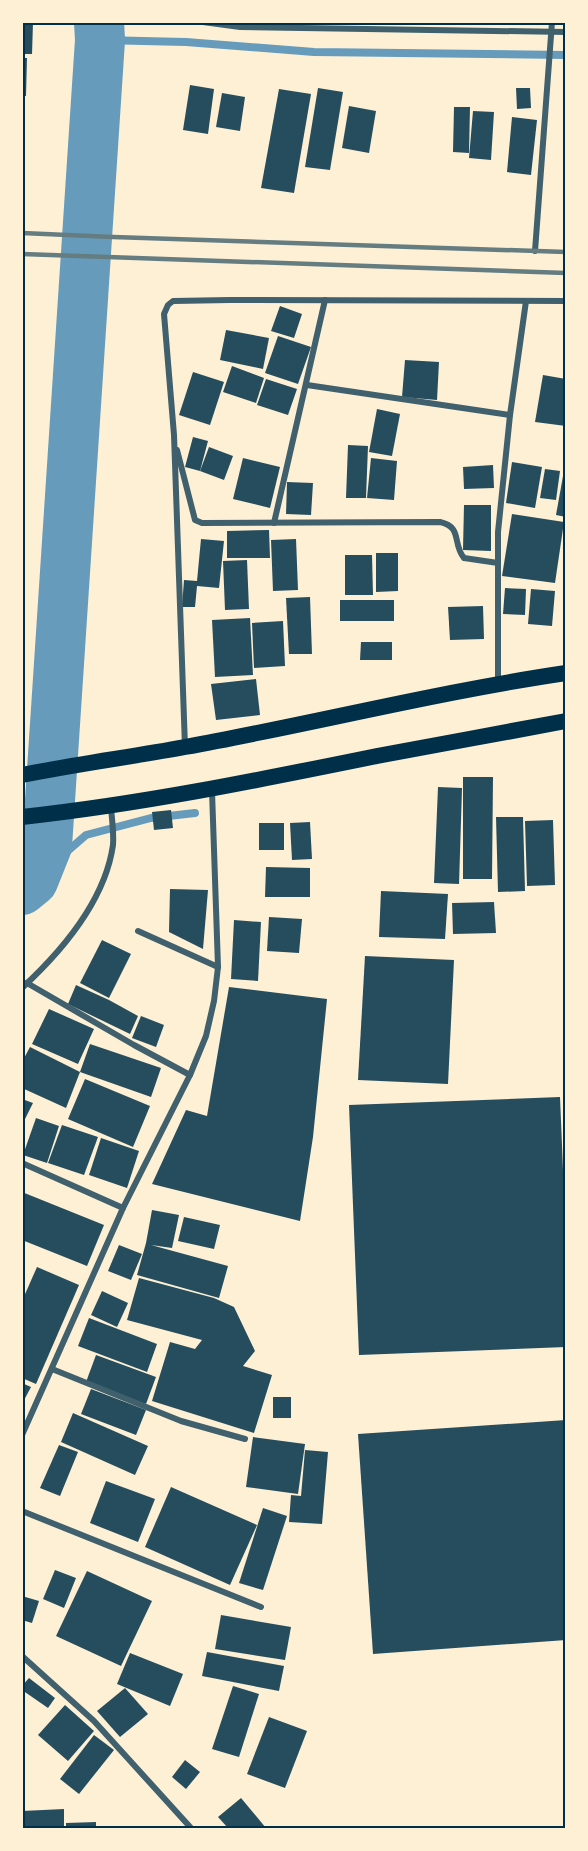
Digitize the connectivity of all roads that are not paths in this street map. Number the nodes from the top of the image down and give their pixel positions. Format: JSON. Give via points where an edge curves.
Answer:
{"nodes":[{"id":1,"x":203,"y":22,"type":"edge"},
{"id":2,"x":552,"y":22,"type":"edge"},
{"id":3,"x":219,"y":23,"type":"edge"},
{"id":4,"x":552,"y":32,"type":"junction"},
{"id":5,"x":566,"y":32,"type":"edge"},
{"id":6,"x":535,"y":251,"type":"dead end"},
{"id":7,"x":325,"y":300,"type":"junction"},
{"id":8,"x":526,"y":301,"type":"junction"},
{"id":9,"x":566,"y":301,"type":"edge"},
{"id":10,"x":307,"y":385,"type":"junction"},
{"id":11,"x":510,"y":415,"type":"junction"},
{"id":12,"x":174,"y":435,"type":"junction"},
{"id":13,"x":274,"y":523,"type":"junction"},
{"id":14,"x":498,"y":563,"type":"junction"},
{"id":15,"x":566,"y":673,"type":"edge"},
{"id":16,"x":498,"y":683,"type":"junction"},
{"id":17,"x":566,"y":721,"type":"edge"},
{"id":18,"x":185,"y":747,"type":"junction"},
{"id":19,"x":22,"y":775,"type":"edge"},
{"id":20,"x":212,"y":789,"type":"junction"},
{"id":21,"x":111,"y":813,"type":"junction"},
{"id":22,"x":22,"y":817,"type":"edge"},
{"id":23,"x":138,"y":931,"type":"dead end"},
{"id":24,"x":218,"y":967,"type":"junction"},
{"id":25,"x":25,"y":986,"type":"edge"},
{"id":26,"x":190,"y":1075,"type":"junction"},
{"id":27,"x":22,"y":1163,"type":"edge"},
{"id":28,"x":123,"y":1208,"type":"junction"},
{"id":29,"x":52,"y":1369,"type":"junction"},
{"id":30,"x":22,"y":1435,"type":"edge"},
{"id":31,"x":245,"y":1439,"type":"dead end"},
{"id":32,"x":22,"y":1511,"type":"edge"},
{"id":33,"x":261,"y":1607,"type":"dead end"},
{"id":34,"x":22,"y":1656,"type":"edge"},
{"id":35,"x":191,"y":1828,"type":"edge"}],
"edges":[{"from":1,"to":3,"type":"street"},
{"from":2,"to":4,"type":"street"},
{"from":3,"to":4,"type":"street","via":[[240,27]]},
{"from":4,"to":5,"type":"street"},
{"from":4,"to":6,"type":"street"},
{"from":7,"to":8,"type":"street"},
{"from":7,"to":10,"type":"street"},
{"from":7,"to":12,"type":"street","via":[[173,301],[168,305],[164,314]]},
{"from":8,"to":9,"type":"street"},
{"from":8,"to":11,"type":"street"},
{"from":10,"to":11,"type":"street"},
{"from":10,"to":13,"type":"street"},
{"from":11,"to":14,"type":"street"},
{"from":12,"to":13,"type":"street","via":[[195,520]]},
{"from":12,"to":18,"type":"street"},
{"from":13,"to":14,"type":"street","via":[[440,522],[455,531],[464,558]]},
{"from":14,"to":16,"type":"street"},
{"from":15,"to":16,"type":"highway"},
{"from":16,"to":18,"type":"highway"},
{"from":17,"to":20,"type":"highway"},
{"from":18,"to":19,"type":"highway"},
{"from":20,"to":21,"type":"highway"},
{"from":20,"to":24,"type":"street"},
{"from":21,"to":22,"type":"highway","via":[[76,811]]},
{"from":21,"to":25,"type":"street","via":[[113,843],[103,880],[89,910]]},
{"from":23,"to":24,"type":"street"},
{"from":24,"to":26,"type":"street","via":[[206,1036]]},
{"from":25,"to":26,"type":"street"},
{"from":26,"to":28,"type":"street"},
{"from":27,"to":28,"type":"street"},
{"from":28,"to":29,"type":"street"},
{"from":29,"to":30,"type":"street"},
{"from":29,"to":31,"type":"street","via":[[181,1421]]},
{"from":32,"to":33,"type":"street"},
{"from":34,"to":35,"type":"street","via":[[94,1722]]}]}
